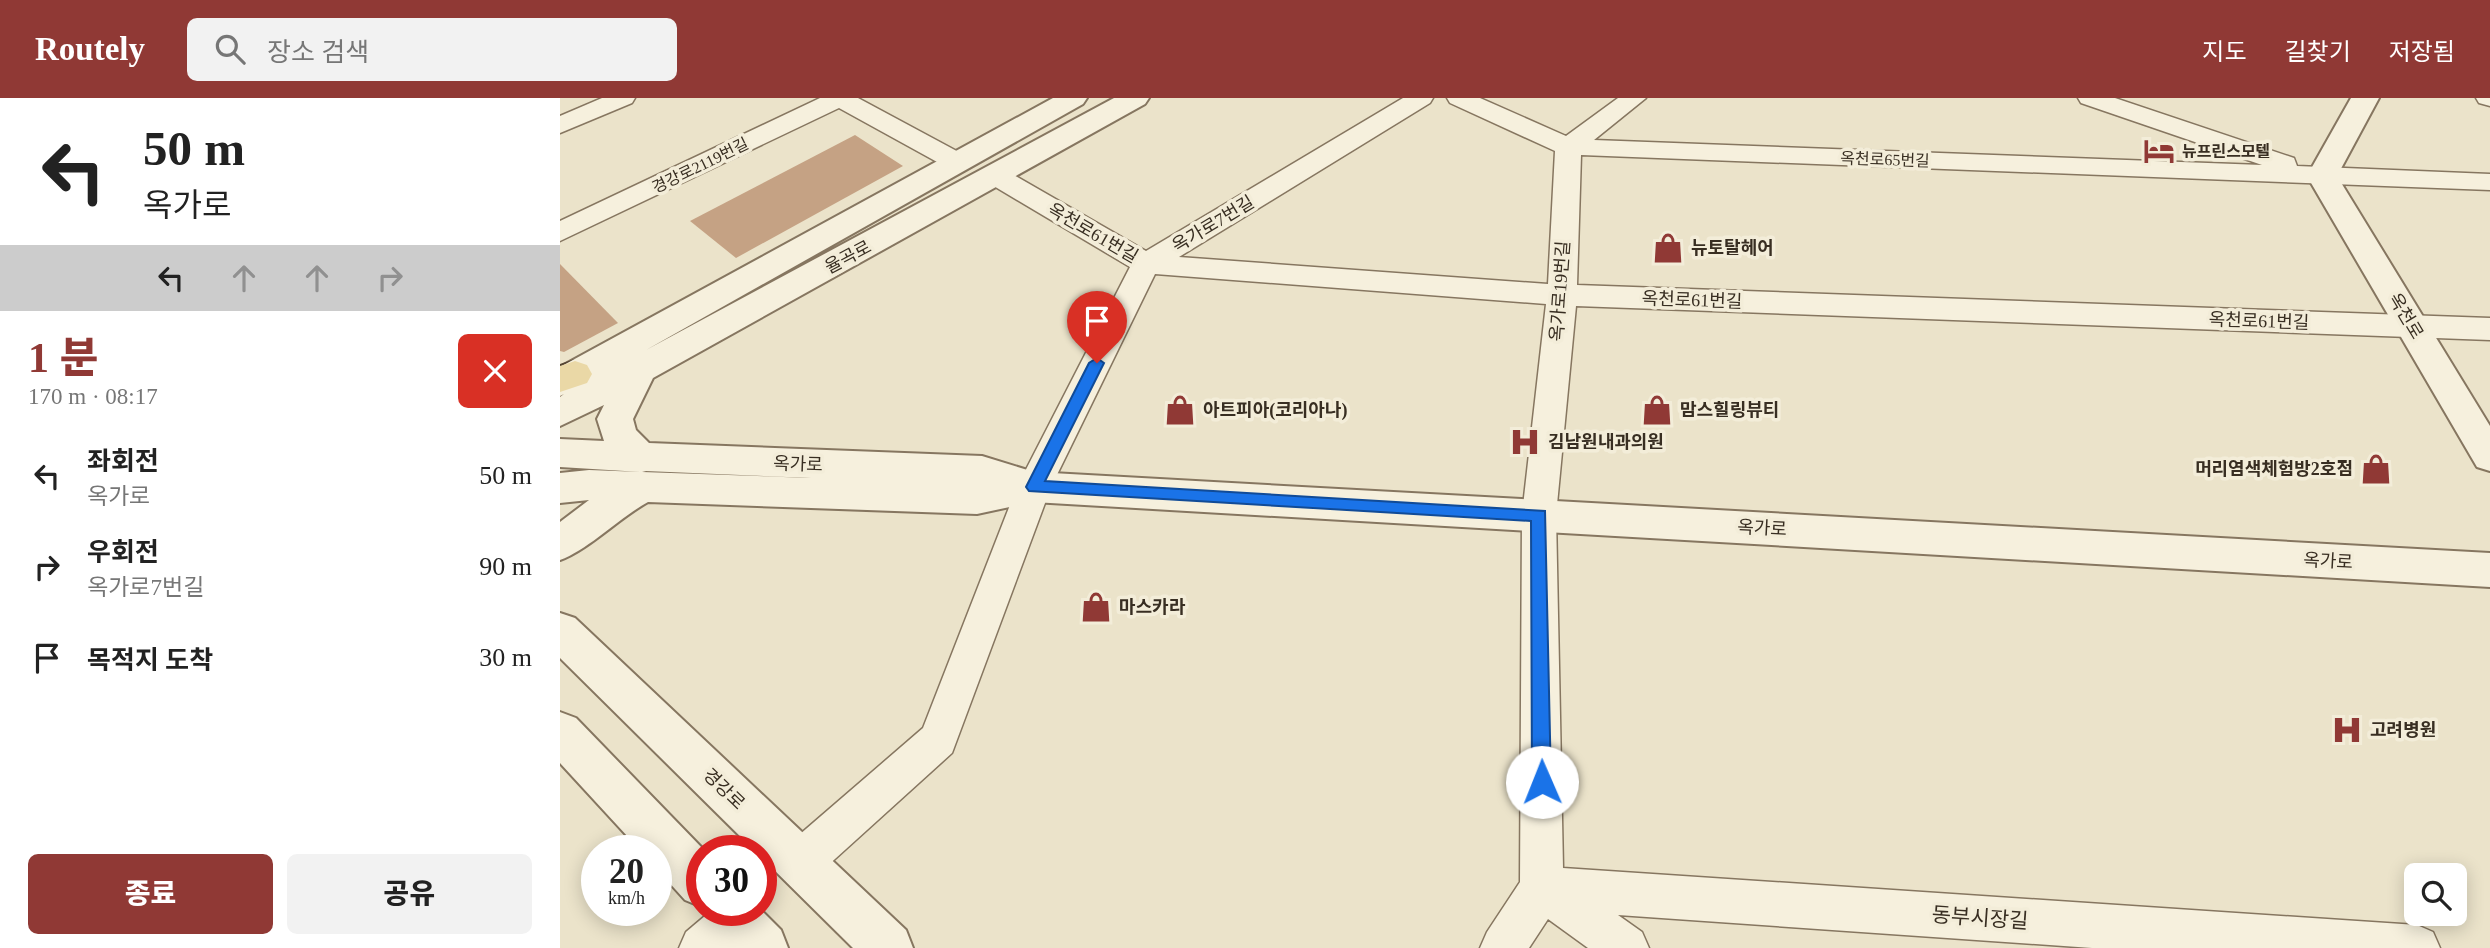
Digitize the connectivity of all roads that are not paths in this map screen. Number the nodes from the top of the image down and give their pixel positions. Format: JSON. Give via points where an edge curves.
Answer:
{"nodes":[{"id":1,"x":623,"y":98,"type":"edge"},
{"id":2,"x":840,"y":98,"type":"edge"},
{"id":3,"x":1073,"y":98,"type":"edge"},
{"id":4,"x":1135,"y":98,"type":"edge"},
{"id":5,"x":1420,"y":98,"type":"edge"},
{"id":6,"x":1459,"y":98,"type":"edge"},
{"id":7,"x":1634,"y":98,"type":"edge"},
{"id":8,"x":2090,"y":98,"type":"edge"},
{"id":9,"x":2365,"y":98,"type":"edge"},
{"id":10,"x":560,"y":125,"type":"edge"},
{"id":11,"x":1568,"y":147,"type":"junction"},
{"id":12,"x":957,"y":162,"type":"junction"},
{"id":13,"x":996,"y":176,"type":"junction"},
{"id":14,"x":2322,"y":176,"type":"junction"},
{"id":15,"x":2490,"y":182,"type":"edge"},
{"id":16,"x":560,"y":232,"type":"edge"},
{"id":17,"x":1146,"y":264,"type":"junction"},
{"id":18,"x":1562,"y":295,"type":"junction"},
{"id":19,"x":2412,"y":326,"type":"junction"},
{"id":20,"x":2490,"y":329,"type":"edge"},
{"id":21,"x":640,"y":369,"type":"junction"},
{"id":22,"x":565,"y":379,"type":"edge"},
{"id":23,"x":560,"y":413,"type":"edge"},
{"id":24,"x":560,"y":453,"type":"edge"},
{"id":25,"x":2490,"y":457,"type":"edge"},
{"id":26,"x":642,"y":472,"type":"junction"},
{"id":27,"x":1034,"y":487,"type":"junction"},
{"id":28,"x":560,"y":488,"type":"edge"},
{"id":29,"x":1539,"y":515,"type":"junction"},
{"id":30,"x":560,"y":544,"type":"edge"},
{"id":31,"x":2490,"y":570,"type":"edge"},
{"id":32,"x":560,"y":631,"type":"edge"},
{"id":33,"x":560,"y":732,"type":"edge"},
{"id":34,"x":799,"y":863,"type":"junction"},
{"id":35,"x":686,"y":866,"type":"edge"},
{"id":36,"x":1542,"y":888,"type":"junction"},
{"id":37,"x":888,"y":948,"type":"edge"},
{"id":38,"x":1503,"y":948,"type":"edge"},
{"id":39,"x":1626,"y":948,"type":"edge"},
{"id":40,"x":2417,"y":948,"type":"edge"}],
"edges":[{"from":1,"to":10,"type":"street"},
{"from":2,"to":12,"type":"street"},
{"from":2,"to":16,"type":"street","name":"경강로2119번길"},
{"from":3,"to":12,"type":"street"},
{"from":4,"to":13,"type":"street","name":"율곡로"},
{"from":5,"to":17,"type":"street","name":"옥가로7번길"},
{"from":6,"to":11,"type":"street","name":"옥천로65번길"},
{"from":7,"to":11,"type":"street"},
{"from":8,"to":14,"type":"street"},
{"from":9,"to":14,"type":"street"},
{"from":11,"to":14,"type":"street","name":"옥천로65번길"},
{"from":11,"to":18,"type":"street","name":"옥가로19번길"},
{"from":12,"to":22,"type":"street"},
{"from":13,"to":17,"type":"street","name":"옥천로61번길"},
{"from":13,"to":21,"type":"street","name":"율곡로"},
{"from":14,"to":15,"type":"street"},
{"from":14,"to":19,"type":"street","name":"옥천로"},
{"from":17,"to":18,"type":"street","name":"옥천로61번길"},
{"from":17,"to":27,"type":"street"},
{"from":18,"to":19,"type":"street","name":"옥천로61번길"},
{"from":18,"to":29,"type":"street","name":"옥가로19번길"},
{"from":19,"to":20,"type":"street","name":"옥천로61번길"},
{"from":19,"to":25,"type":"street","name":"옥천로"},
{"from":21,"to":23,"type":"street","name":"율곡로"},
{"from":21,"to":26,"type":"street","via":[[615,419],[620,437]]},
{"from":24,"to":26,"type":"street","name":"옥가로"},
{"from":26,"to":27,"type":"street","name":"옥가로","via":[[977,499]]},
{"from":26,"to":28,"type":"street","name":"옥가로"},
{"from":26,"to":30,"type":"street"},
{"from":27,"to":29,"type":"street","name":"옥가로"},
{"from":27,"to":34,"type":"street","via":[[938,740]]},
{"from":29,"to":31,"type":"street","name":"옥가로"},
{"from":29,"to":36,"type":"street","name":"옥가로19번길"},
{"from":32,"to":34,"type":"street","name":"경강로"},
{"from":33,"to":35,"type":"street"},
{"from":34,"to":37,"type":"street","name":"경강로"},
{"from":36,"to":38,"type":"street"},
{"from":36,"to":39,"type":"street"},
{"from":36,"to":40,"type":"street","name":"동부시장길"}]}
